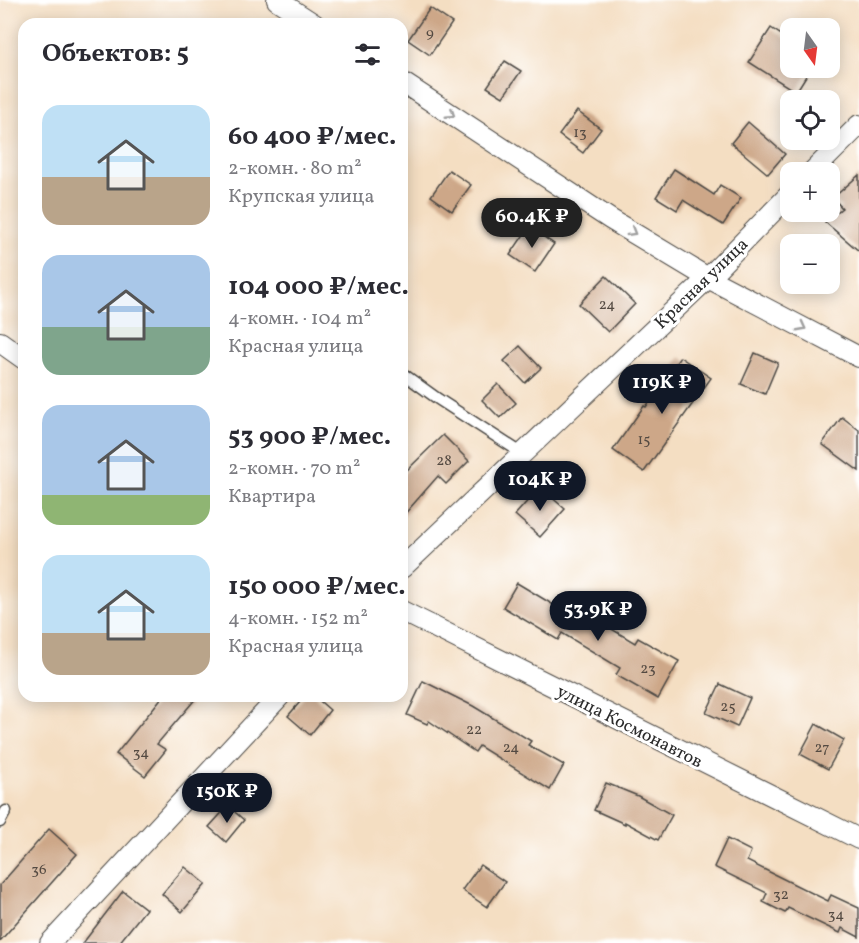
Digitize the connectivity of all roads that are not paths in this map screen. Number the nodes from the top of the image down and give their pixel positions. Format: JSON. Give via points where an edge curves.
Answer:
{"nodes":[{"id":1,"x":277,"y":0,"type":"edge"},
{"id":2,"x":305,"y":18,"type":"edge"},
{"id":3,"x":408,"y":86,"type":"edge"},
{"id":4,"x":859,"y":125,"type":"edge"},
{"id":5,"x":822,"y":162,"type":"edge"},
{"id":6,"x":780,"y":204,"type":"edge"},
{"id":7,"x":708,"y":278,"type":"junction"},
{"id":8,"x":0,"y":342,"type":"edge"},
{"id":9,"x":18,"y":355,"type":"edge"},
{"id":10,"x":859,"y":357,"type":"edge"},
{"id":11,"x":408,"y":377,"type":"edge"},
{"id":12,"x":523,"y":454,"type":"junction"},
{"id":13,"x":408,"y":562,"type":"edge"},
{"id":14,"x":408,"y":614,"type":"edge"},
{"id":15,"x":274,"y":702,"type":"edge"},
{"id":16,"x":6,"y":811,"type":"dead end"},
{"id":17,"x":0,"y":822,"type":"edge"},
{"id":18,"x":859,"y":839,"type":"edge"},
{"id":19,"x":50,"y":943,"type":"edge"}],
"edges":[{"from":1,"to":2,"type":"street"},
{"from":3,"to":7,"type":"street","one_way":true,"via":[[610,219]]},
{"from":4,"to":5,"type":"street"},
{"from":6,"to":7,"type":"street","name":"Красная улица"},
{"from":7,"to":10,"type":"street","one_way":true},
{"from":7,"to":12,"type":"street","name":"Красная улица"},
{"from":8,"to":9,"type":"street"},
{"from":11,"to":12,"type":"lane"},
{"from":12,"to":13,"type":"street","name":"Красная улица"},
{"from":14,"to":18,"type":"street","name":"улица Космонавтов"},
{"from":15,"to":19,"type":"street"},
{"from":16,"to":17,"type":"lane"}]}
